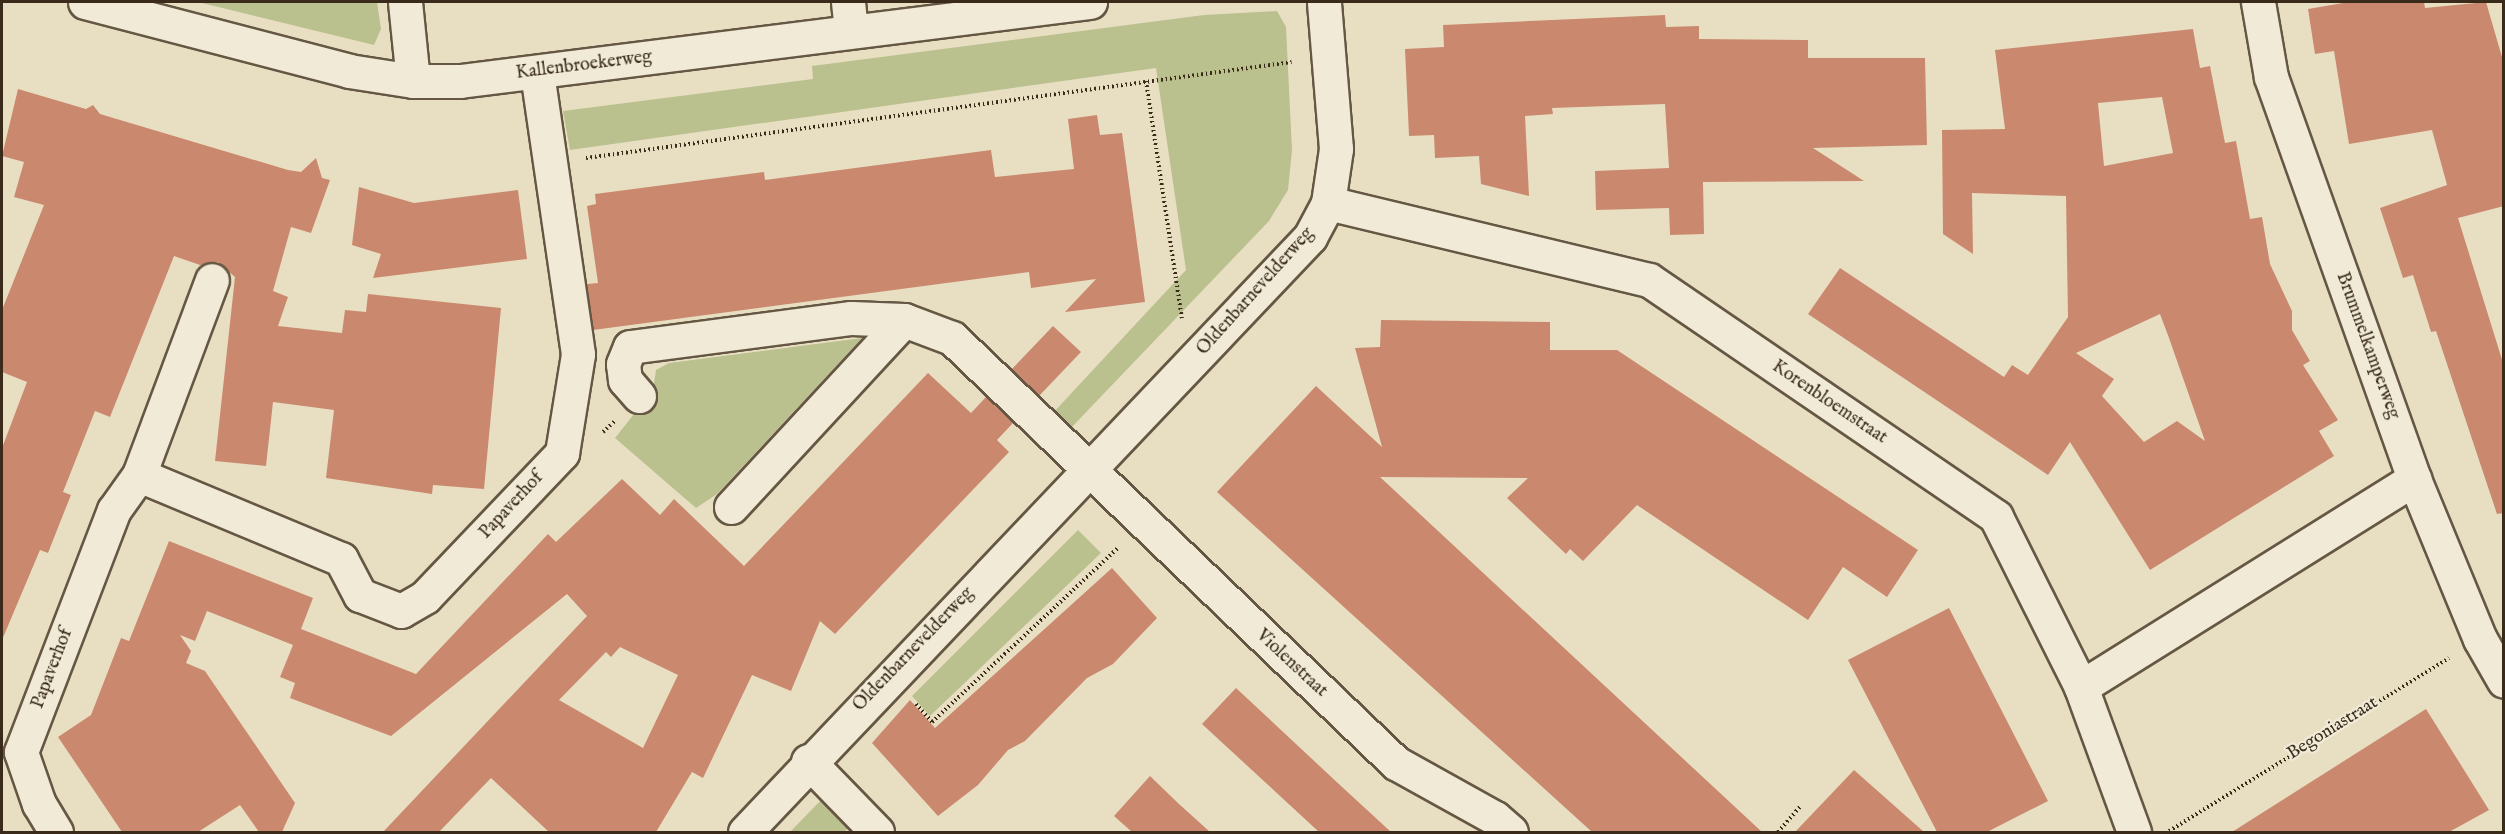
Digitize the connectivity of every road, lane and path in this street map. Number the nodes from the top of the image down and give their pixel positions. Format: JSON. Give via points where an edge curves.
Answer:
{"nodes":[{"id":1,"x":85,"y":2,"type":"edge"},
{"id":2,"x":405,"y":2,"type":"edge"},
{"id":3,"x":1090,"y":2,"type":"edge"},
{"id":4,"x":1324,"y":2,"type":"edge"},
{"id":5,"x":2258,"y":2,"type":"edge"},
{"id":6,"x":850,"y":16,"type":"edge"},
{"id":7,"x":1329,"y":57,"type":"junction"},
{"id":8,"x":537,"y":73,"type":"junction"},
{"id":9,"x":413,"y":81,"type":"junction"},
{"id":10,"x":1146,"y":81,"type":"junction"},
{"id":11,"x":550,"y":163,"type":"junction"},
{"id":12,"x":1329,"y":204,"type":"junction"},
{"id":13,"x":212,"y":280,"type":"dead end"},
{"id":14,"x":904,"y":320,"type":"junction"},
{"id":15,"x":1190,"y":365,"type":"junction"},
{"id":16,"x":639,"y":396,"type":"dead end"},
{"id":17,"x":1089,"y":471,"type":"junction"},
{"id":18,"x":139,"y":475,"type":"junction"},
{"id":19,"x":2414,"y":479,"type":"junction"},
{"id":20,"x":731,"y":507,"type":"dead end"},
{"id":21,"x":1144,"y":524,"type":"junction"},
{"id":22,"x":2492,"y":636,"type":"edge"},
{"id":23,"x":888,"y":675,"type":"junction"},
{"id":24,"x":2504,"y":681,"type":"edge"},
{"id":25,"x":2081,"y":687,"type":"junction"},
{"id":26,"x":808,"y":761,"type":"junction"},
{"id":27,"x":1801,"y":806,"type":"dead end"},
{"id":28,"x":56,"y":832,"type":"edge"},
{"id":29,"x":745,"y":832,"type":"edge"},
{"id":30,"x":877,"y":832,"type":"edge"},
{"id":31,"x":1511,"y":832,"type":"edge"},
{"id":32,"x":1778,"y":832,"type":"edge"},
{"id":33,"x":2134,"y":832,"type":"edge"},
{"id":34,"x":2166,"y":832,"type":"edge"}],
"edges":[{"from":1,"to":9,"type":"street","name":"Kallenbroekerweg","via":[[349,71]]},
{"from":2,"to":9,"type":"street"},
{"from":3,"to":6,"type":"street","name":"Kallenbroekerweg"},
{"from":4,"to":7,"type":"street","name":"Oldenbarnevelderweg"},
{"from":5,"to":19,"type":"street","name":"Brummelkamperweg","via":[[2271,77]]},
{"from":6,"to":8,"type":"street","name":"Kallenbroekerweg"},
{"from":7,"to":10,"type":"path"},
{"from":7,"to":12,"type":"street","name":"Oldenbarnevelderweg","via":[[1336,149]]},
{"from":8,"to":9,"type":"street","name":"Kallenbroekerweg"},
{"from":8,"to":11,"type":"street","name":"Papaverhof"},
{"from":10,"to":11,"type":"path"},
{"from":10,"to":15,"type":"path"},
{"from":11,"to":18,"type":"street","name":"Papaverhof","via":[[578,354],[562,453],[425,597],[401,611],[360,595],[341,559]]},
{"from":12,"to":15,"type":"street","name":"Oldenbarnevelderweg","via":[[1310,237]]},
{"from":12,"to":25,"type":"street","name":"Korenbloemstraat","via":[[1649,280],[1996,517]]},
{"from":13,"to":18,"type":"street","name":"Papaverhof"},
{"from":14,"to":16,"type":"street","via":[[851,318],[630,347],[623,364],[625,380]]},
{"from":14,"to":17,"type":"street","via":[[951,338]]},
{"from":14,"to":20,"type":"street"},
{"from":15,"to":17,"type":"street","name":"Oldenbarnevelderweg"},
{"from":17,"to":21,"type":"street","name":"Violenstraat"},
{"from":17,"to":23,"type":"street","name":"Oldenbarnevelderweg"},
{"from":18,"to":28,"type":"street","name":"Papaverhof","via":[[114,510],[21,752],[39,804]]},
{"from":19,"to":22,"type":"street","name":"Brummelkamperweg"},
{"from":19,"to":25,"type":"street"},
{"from":21,"to":23,"type":"path","via":[[932,722]]},
{"from":21,"to":31,"type":"street","name":"Violenstraat","via":[[1396,763],[1495,818]]},
{"from":22,"to":24,"type":"street","name":"Brummelkamperweg"},
{"from":22,"to":34,"type":"path","name":"Begoniastraat"},
{"from":23,"to":26,"type":"street","name":"Oldenbarnevelderweg"},
{"from":25,"to":33,"type":"street","name":"Korenbloemstraat"},
{"from":26,"to":29,"type":"street","name":"Oldenbarnevelderweg"},
{"from":26,"to":30,"type":"street"},
{"from":27,"to":32,"type":"path"}]}
